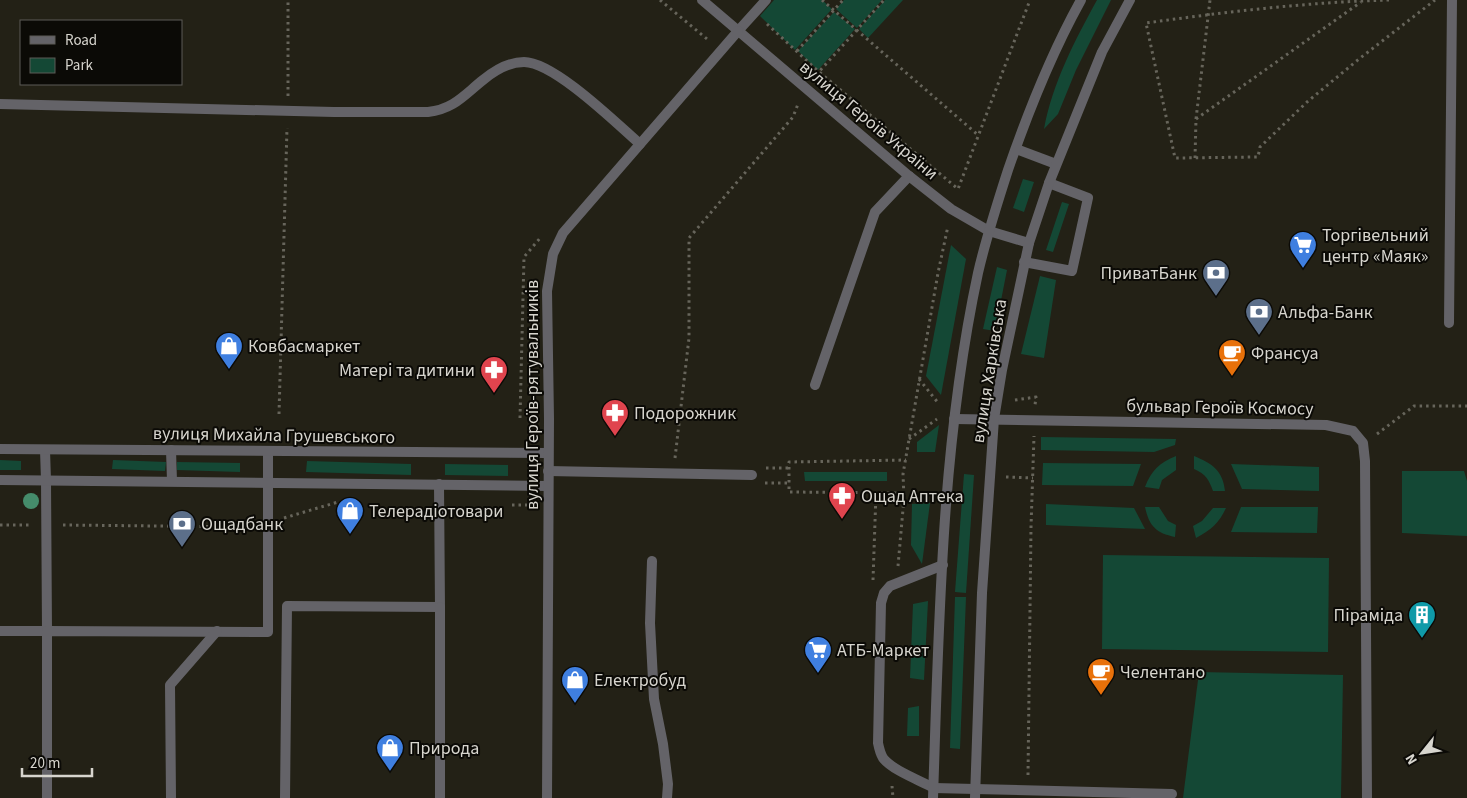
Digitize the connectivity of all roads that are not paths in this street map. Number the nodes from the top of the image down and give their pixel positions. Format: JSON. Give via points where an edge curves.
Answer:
{"nodes":[{"id":1,"x":702,"y":0,"type":"edge"},
{"id":2,"x":766,"y":0,"type":"edge"},
{"id":3,"x":1081,"y":0,"type":"edge"},
{"id":4,"x":1130,"y":0,"type":"edge"},
{"id":5,"x":1452,"y":0,"type":"edge"},
{"id":6,"x":738,"y":31,"type":"junction"},
{"id":7,"x":0,"y":104,"type":"edge"},
{"id":8,"x":640,"y":144,"type":"junction"},
{"id":9,"x":1016,"y":149,"type":"junction"},
{"id":10,"x":1056,"y":164,"type":"junction"},
{"id":11,"x":908,"y":176,"type":"junction"},
{"id":12,"x":1049,"y":183,"type":"junction"},
{"id":13,"x":989,"y":231,"type":"junction"},
{"id":14,"x":1029,"y":243,"type":"junction"},
{"id":15,"x":1024,"y":262,"type":"junction"},
{"id":16,"x":1449,"y":323,"type":"dead end"},
{"id":17,"x":815,"y":385,"type":"dead end"},
{"id":18,"x":954,"y":419,"type":"junction"},
{"id":19,"x":994,"y":419,"type":"junction"},
{"id":20,"x":0,"y":449,"type":"edge"},
{"id":21,"x":45,"y":450,"type":"junction"},
{"id":22,"x":171,"y":450,"type":"junction"},
{"id":23,"x":268,"y":451,"type":"junction"},
{"id":24,"x":548,"y":453,"type":"junction"},
{"id":25,"x":548,"y":471,"type":"junction"},
{"id":26,"x":752,"y":475,"type":"dead end"},
{"id":27,"x":0,"y":480,"type":"edge"},
{"id":28,"x":46,"y":480,"type":"junction"},
{"id":29,"x":172,"y":481,"type":"junction"},
{"id":30,"x":268,"y":482,"type":"junction"},
{"id":31,"x":439,"y":484,"type":"junction"},
{"id":32,"x":548,"y":491,"type":"junction"},
{"id":33,"x":652,"y":562,"type":"dead end"},
{"id":34,"x":943,"y":565,"type":"junction"},
{"id":35,"x":440,"y":607,"type":"junction"},
{"id":36,"x":217,"y":630,"type":"junction"},
{"id":37,"x":47,"y":631,"type":"junction"},
{"id":38,"x":0,"y":632,"type":"edge"},
{"id":39,"x":933,"y":793,"type":"edge"},
{"id":40,"x":975,"y":794,"type":"edge"},
{"id":41,"x":1172,"y":794,"type":"dead end"},
{"id":42,"x":47,"y":798,"type":"edge"},
{"id":43,"x":170,"y":798,"type":"edge"},
{"id":44,"x":285,"y":798,"type":"edge"},
{"id":45,"x":440,"y":798,"type":"edge"},
{"id":46,"x":547,"y":798,"type":"edge"},
{"id":47,"x":668,"y":798,"type":"edge"},
{"id":48,"x":1367,"y":798,"type":"edge"}],
"edges":[{"from":1,"to":6,"type":"street","name":"вулиця Героїв України"},
{"from":2,"to":6,"type":"street","name":"вулиця Героїв-рятувальників"},
{"from":3,"to":9,"type":"street","name":"вулиця Харківська","via":[[1036,96]]},
{"from":4,"to":10,"type":"street","name":"вулиця Харківська","via":[[1102,52]]},
{"from":5,"to":16,"type":"street"},
{"from":6,"to":8,"type":"street","name":"вулиця Героїв-рятувальників"},
{"from":6,"to":11,"type":"street","name":"вулиця Героїв України"},
{"from":7,"to":8,"type":"street","via":[[441,111],[498,70],[511,63],[524,62],[560,76]]},
{"from":8,"to":24,"type":"street","name":"вулиця Героїв-рятувальників","via":[[563,233],[553,254],[548,291]]},
{"from":9,"to":10,"type":"street"},
{"from":9,"to":13,"type":"street","name":"вулиця Харківська"},
{"from":10,"to":12,"type":"street","name":"вулиця Харківська"},
{"from":11,"to":13,"type":"street","name":"вулиця Героїв України","via":[[952,209]]},
{"from":11,"to":17,"type":"street","via":[[874,212]]},
{"from":12,"to":14,"type":"street","name":"вулиця Харківська"},
{"from":12,"to":15,"type":"street","via":[[1088,198],[1072,271]]},
{"from":13,"to":14,"type":"street","name":"вулиця Героїв України"},
{"from":13,"to":18,"type":"street","name":"вулиця Харківська","via":[[964,346]]},
{"from":14,"to":15,"type":"street","name":"вулиця Харківська"},
{"from":15,"to":19,"type":"street","name":"вулиця Харківська"},
{"from":18,"to":19,"type":"street","name":"бульвар Героїв Космосу"},
{"from":18,"to":34,"type":"street","name":"вулиця Харківська"},
{"from":19,"to":40,"type":"street","name":"вулиця Харківська","via":[[982,602]]},
{"from":19,"to":48,"type":"street","name":"бульвар Героїв Космосу","via":[[1326,425],[1353,431],[1364,443]]},
{"from":20,"to":21,"type":"street","name":"вулиця Михайла Грушевського"},
{"from":21,"to":22,"type":"street","name":"вулиця Михайла Грушевського"},
{"from":21,"to":28,"type":"street"},
{"from":22,"to":23,"type":"street","name":"вулиця Михайла Грушевського"},
{"from":22,"to":29,"type":"street"},
{"from":23,"to":24,"type":"street","name":"вулиця Михайла Грушевського"},
{"from":23,"to":30,"type":"street"},
{"from":24,"to":25,"type":"street","name":"вулиця Героїв-рятувальників"},
{"from":25,"to":26,"type":"street"},
{"from":25,"to":32,"type":"street","name":"вулиця Героїв-рятувальників"},
{"from":27,"to":28,"type":"street"},
{"from":28,"to":29,"type":"street"},
{"from":28,"to":37,"type":"street"},
{"from":29,"to":30,"type":"street"},
{"from":30,"to":31,"type":"street"},
{"from":30,"to":36,"type":"street","via":[[268,632]]},
{"from":31,"to":32,"type":"street"},
{"from":31,"to":35,"type":"street"},
{"from":32,"to":46,"type":"street","name":"вулиця Героїв-рятувальників"},
{"from":33,"to":47,"type":"street","via":[[650,623],[654,699],[663,744]]},
{"from":34,"to":39,"type":"street","name":"вулиця Харківська"},
{"from":34,"to":39,"type":"street","via":[[890,586],[881,603],[880,752],[891,765]]},
{"from":35,"to":44,"type":"street","via":[[288,606]]},
{"from":35,"to":45,"type":"street"},
{"from":36,"to":37,"type":"street"},
{"from":36,"to":43,"type":"street","via":[[170,685]]},
{"from":37,"to":38,"type":"street"},
{"from":37,"to":42,"type":"street"},
{"from":39,"to":40,"type":"street"},
{"from":40,"to":41,"type":"street","via":[[1027,790]]}]}
